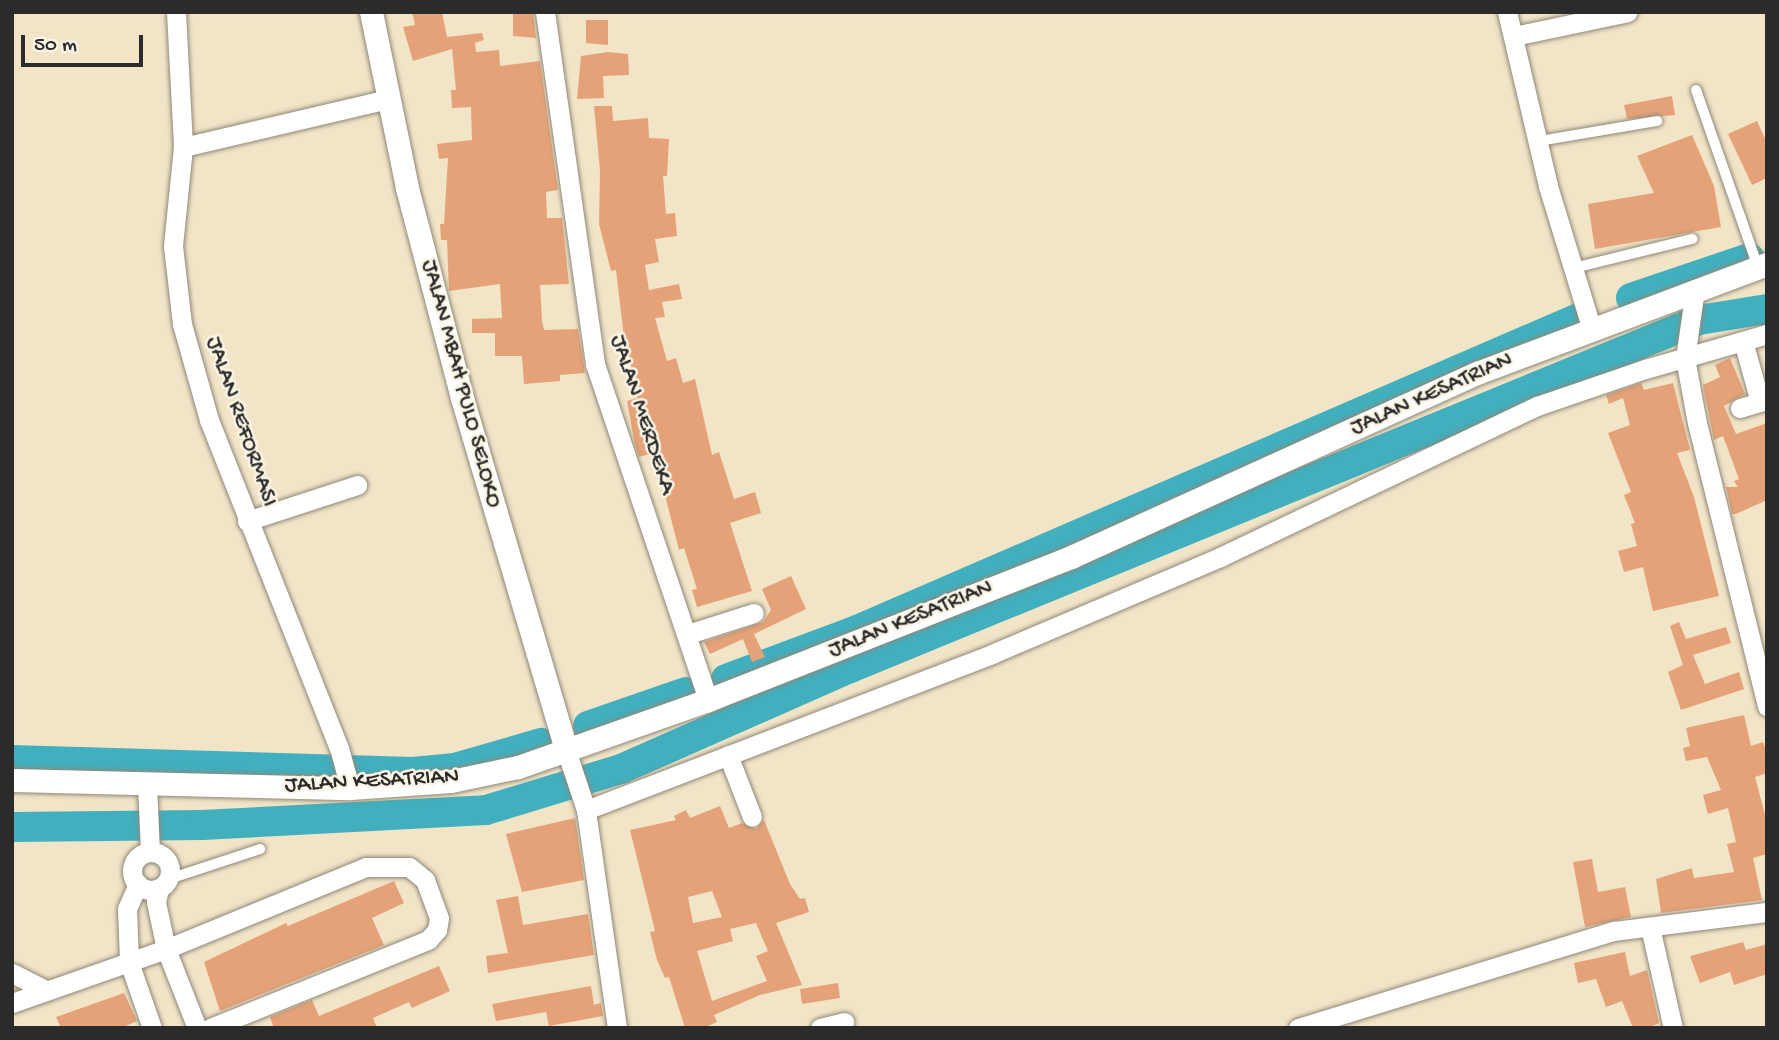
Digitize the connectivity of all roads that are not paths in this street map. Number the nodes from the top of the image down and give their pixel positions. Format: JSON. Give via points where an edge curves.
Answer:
{"nodes":[{"id":1,"x":176,"y":12,"type":"edge"},
{"id":2,"x":371,"y":12,"type":"edge"},
{"id":3,"x":545,"y":12,"type":"edge"},
{"id":4,"x":1507,"y":12,"type":"edge"},
{"id":5,"x":1629,"y":12,"type":"edge"},
{"id":6,"x":1514,"y":36,"type":"junction"},
{"id":7,"x":1696,"y":90,"type":"dead end"},
{"id":8,"x":388,"y":99,"type":"junction"},
{"id":9,"x":1657,"y":121,"type":"dead end"},
{"id":10,"x":1539,"y":141,"type":"junction"},
{"id":11,"x":183,"y":147,"type":"junction"},
{"id":12,"x":1692,"y":239,"type":"dead end"},
{"id":13,"x":1763,"y":265,"type":"edge"},
{"id":14,"x":1574,"y":268,"type":"junction"},
{"id":15,"x":1693,"y":298,"type":"junction"},
{"id":16,"x":1587,"y":318,"type":"junction"},
{"id":17,"x":1766,"y":337,"type":"edge"},
{"id":18,"x":1743,"y":341,"type":"junction"},
{"id":19,"x":1686,"y":354,"type":"junction"},
{"id":20,"x":1764,"y":401,"type":"edge"},
{"id":21,"x":1741,"y":408,"type":"dead end"},
{"id":22,"x":357,"y":485,"type":"dead end"},
{"id":23,"x":247,"y":521,"type":"junction"},
{"id":24,"x":754,"y":613,"type":"dead end"},
{"id":25,"x":688,"y":634,"type":"junction"},
{"id":26,"x":704,"y":690,"type":"junction"},
{"id":27,"x":1767,"y":706,"type":"edge"},
{"id":28,"x":563,"y":743,"type":"junction"},
{"id":29,"x":732,"y":763,"type":"junction"},
{"id":30,"x":12,"y":780,"type":"edge"},
{"id":31,"x":348,"y":782,"type":"junction"},
{"id":32,"x":147,"y":791,"type":"junction"},
{"id":33,"x":584,"y":803,"type":"junction"},
{"id":34,"x":752,"y":817,"type":"dead end"},
{"id":35,"x":260,"y":849,"type":"dead end"},
{"id":36,"x":150,"y":852,"type":"junction"},
{"id":37,"x":164,"y":883,"type":"junction"},
{"id":38,"x":138,"y":884,"type":"junction"},
{"id":39,"x":1767,"y":912,"type":"edge"},
{"id":40,"x":1650,"y":927,"type":"junction"},
{"id":41,"x":166,"y":949,"type":"junction"},
{"id":42,"x":129,"y":962,"type":"junction"},
{"id":43,"x":12,"y":973,"type":"edge"},
{"id":44,"x":46,"y":989,"type":"junction"},
{"id":45,"x":12,"y":1003,"type":"edge"},
{"id":46,"x":844,"y":1022,"type":"dead end"},
{"id":47,"x":152,"y":1028,"type":"edge"},
{"id":48,"x":197,"y":1028,"type":"edge"},
{"id":49,"x":210,"y":1028,"type":"edge"},
{"id":50,"x":617,"y":1028,"type":"edge"},
{"id":51,"x":820,"y":1028,"type":"edge"},
{"id":52,"x":1298,"y":1028,"type":"edge"},
{"id":53,"x":1673,"y":1028,"type":"edge"}],
"edges":[{"from":1,"to":11,"type":"street","name":"JALAN REFORMASI"},
{"from":2,"to":8,"type":"street","name":"JALAN MBAH PULO SELOKO"},
{"from":3,"to":25,"type":"street","name":"JALAN MERDEKA","via":[[595,364]]},
{"from":4,"to":6,"type":"street"},
{"from":5,"to":6,"type":"street"},
{"from":6,"to":10,"type":"street"},
{"from":7,"to":13,"type":"lane"},
{"from":8,"to":11,"type":"street"},
{"from":8,"to":28,"type":"street","name":"JALAN MBAH PULO SELOKO","via":[[462,398]]},
{"from":9,"to":10,"type":"lane"},
{"from":10,"to":14,"type":"street"},
{"from":11,"to":23,"type":"street","name":"JALAN REFORMASI","via":[[174,284],[192,370]]},
{"from":12,"to":14,"type":"lane"},
{"from":13,"to":15,"type":"street","name":"JALAN KESATRIAN"},
{"from":14,"to":16,"type":"street"},
{"from":15,"to":16,"type":"street","name":"JALAN KESATRIAN"},
{"from":15,"to":19,"type":"street"},
{"from":16,"to":26,"type":"street","name":"JALAN KESATRIAN","via":[[1477,373],[1071,557]]},
{"from":17,"to":18,"type":"street"},
{"from":18,"to":19,"type":"street"},
{"from":18,"to":20,"type":"street"},
{"from":19,"to":27,"type":"street","via":[[1697,423]]},
{"from":19,"to":29,"type":"street","via":[[1537,406],[1220,557]]},
{"from":20,"to":21,"type":"street"},
{"from":22,"to":23,"type":"street"},
{"from":23,"to":31,"type":"street","name":"JALAN REFORMASI","via":[[339,748]]},
{"from":24,"to":25,"type":"street"},
{"from":25,"to":26,"type":"street","name":"JALAN MERDEKA"},
{"from":26,"to":28,"type":"street","name":"JALAN KESATRIAN"},
{"from":28,"to":31,"type":"street","name":"JALAN KESATRIAN","via":[[485,775]]},
{"from":28,"to":33,"type":"street"},
{"from":29,"to":33,"type":"street"},
{"from":29,"to":34,"type":"street"},
{"from":30,"to":32,"type":"street","name":"JALAN KESATRIAN"},
{"from":31,"to":32,"type":"street","name":"JALAN KESATRIAN"},
{"from":32,"to":36,"type":"street"},
{"from":33,"to":50,"type":"street"},
{"from":35,"to":37,"type":"lane"},
{"from":36,"to":37,"type":"street","via":[[168,862]]},
{"from":36,"to":38,"type":"street","via":[[134,864]]},
{"from":37,"to":38,"type":"street"},
{"from":37,"to":41,"type":"street","via":[[156,902]]},
{"from":38,"to":42,"type":"street","via":[[127,909]]},
{"from":39,"to":40,"type":"street"},
{"from":40,"to":52,"type":"street","via":[[1568,943],[1511,965]]},
{"from":40,"to":53,"type":"street"},
{"from":41,"to":42,"type":"street"},
{"from":41,"to":48,"type":"street"},
{"from":41,"to":49,"type":"street","via":[[366,867],[409,867],[425,880],[439,918],[437,930],[428,940]]},
{"from":42,"to":44,"type":"street"},
{"from":42,"to":47,"type":"street"},
{"from":43,"to":44,"type":"street"},
{"from":44,"to":45,"type":"street"},
{"from":46,"to":51,"type":"street"}]}
